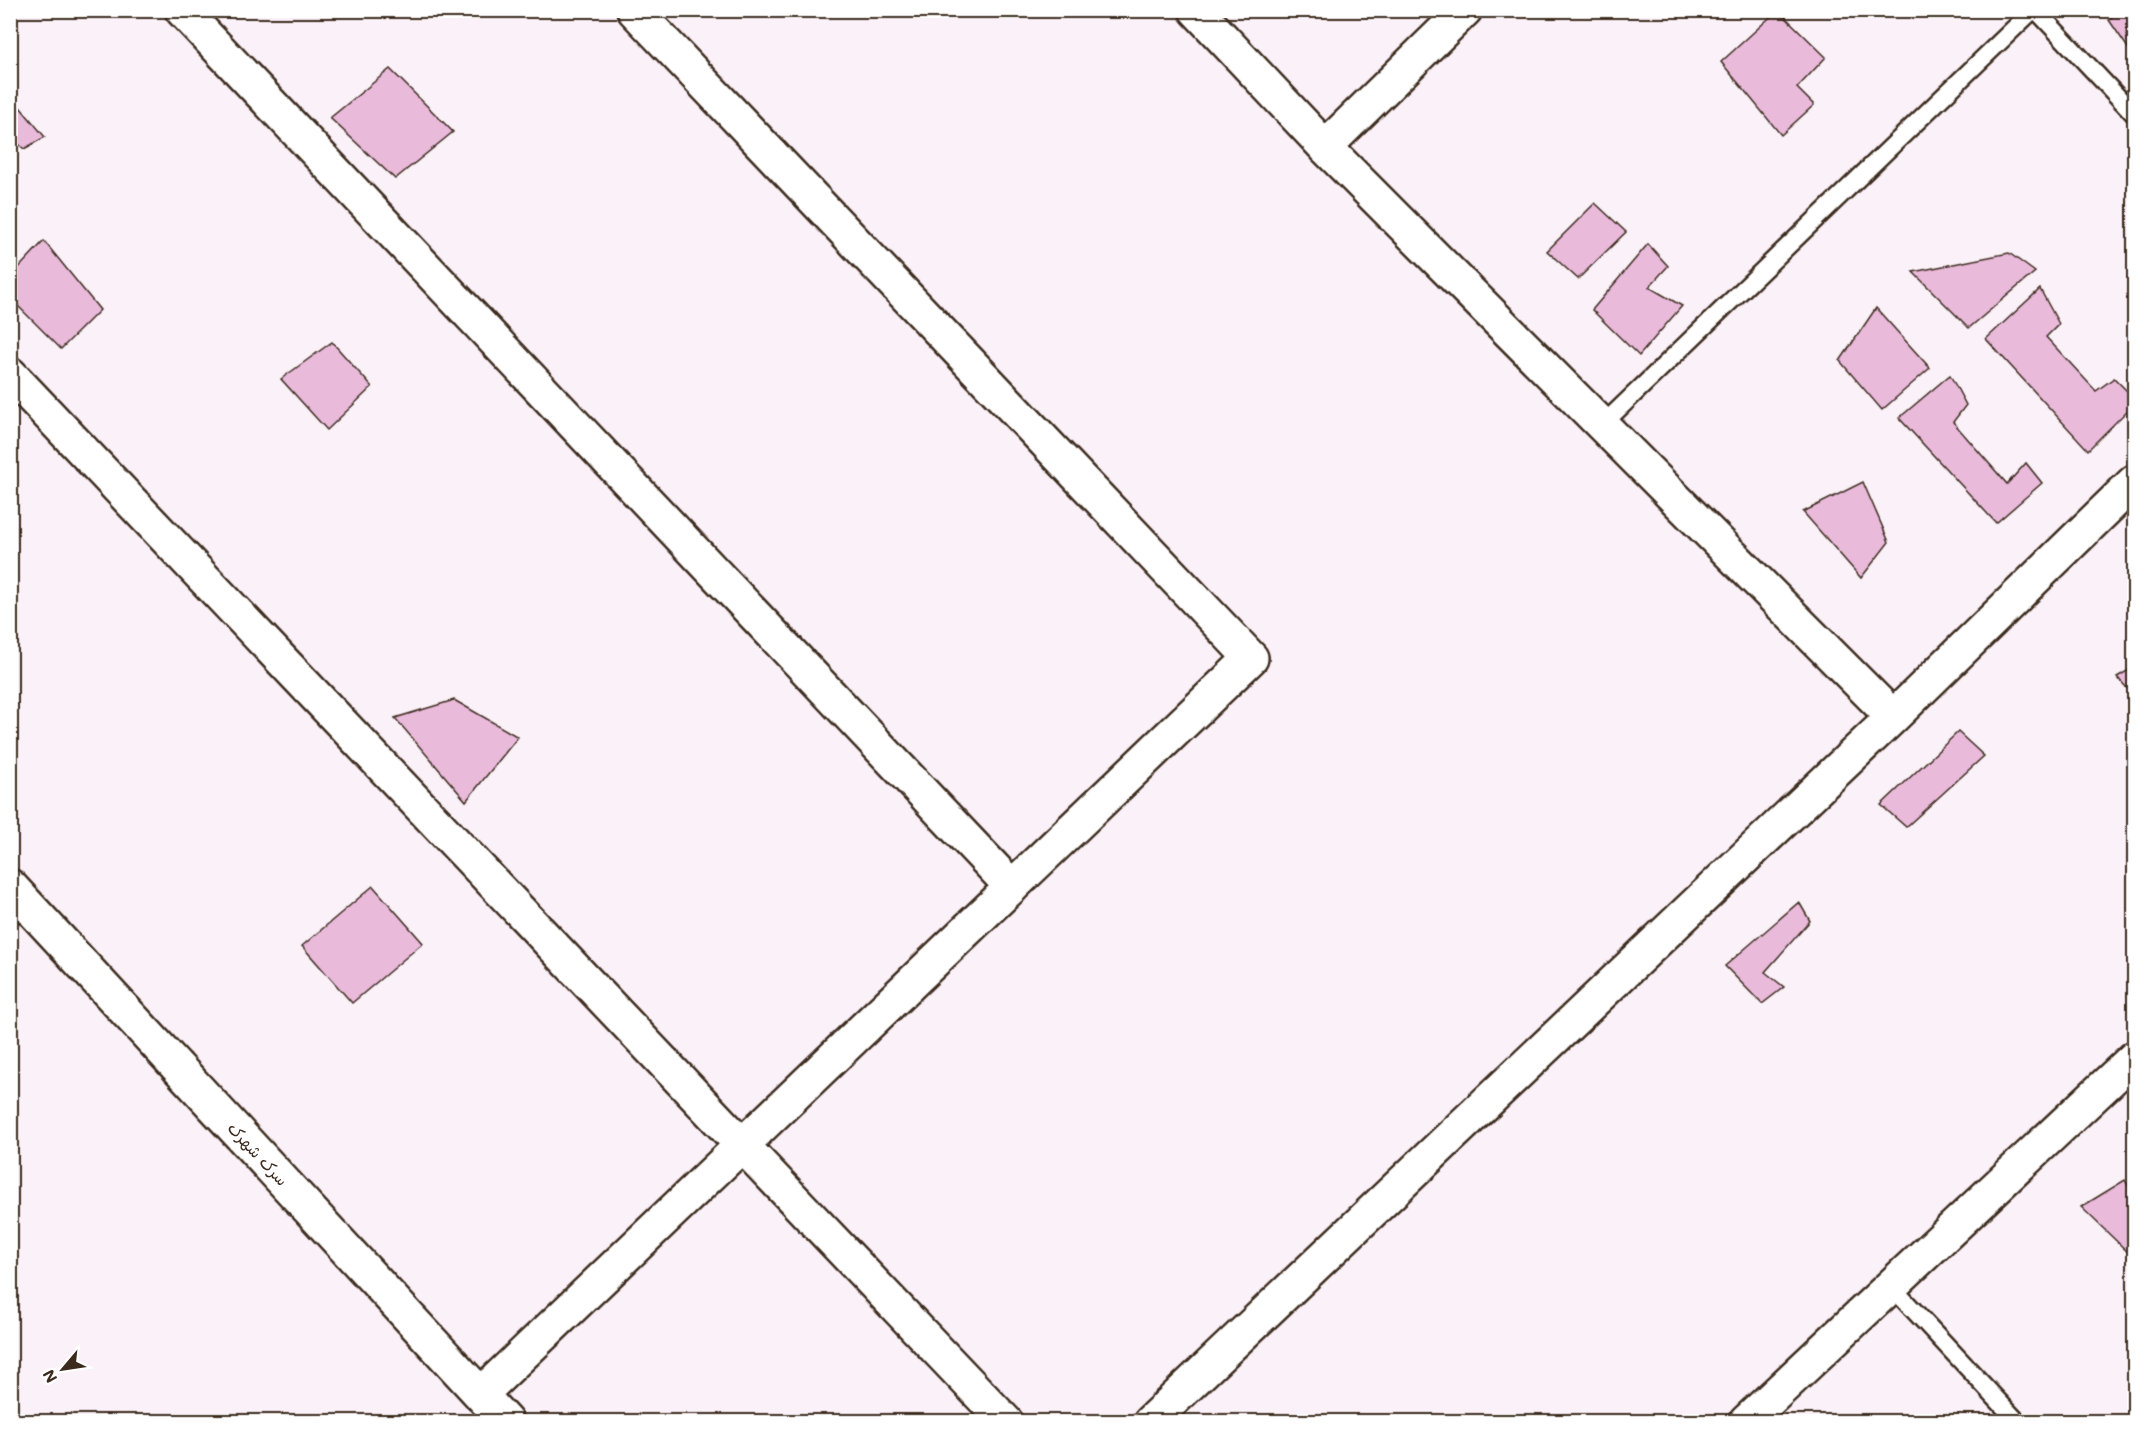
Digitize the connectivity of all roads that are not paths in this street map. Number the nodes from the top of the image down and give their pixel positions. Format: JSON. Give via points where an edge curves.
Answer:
{"nodes":[{"id":1,"x":182,"y":10,"type":"edge"},
{"id":2,"x":634,"y":10,"type":"edge"},
{"id":3,"x":1196,"y":10,"type":"edge"},
{"id":4,"x":1465,"y":10,"type":"edge"},
{"id":5,"x":2035,"y":10,"type":"edge"},
{"id":6,"x":2134,"y":114,"type":"edge"},
{"id":7,"x":1325,"y":147,"type":"junction"},
{"id":8,"x":10,"y":374,"type":"edge"},
{"id":9,"x":1602,"y":425,"type":"junction"},
{"id":10,"x":2134,"y":482,"type":"edge"},
{"id":11,"x":1893,"y":717,"type":"junction"},
{"id":12,"x":10,"y":886,"type":"edge"},
{"id":13,"x":1012,"y":887,"type":"junction"},
{"id":14,"x":2134,"y":1058,"type":"edge"},
{"id":15,"x":742,"y":1145,"type":"junction"},
{"id":16,"x":1891,"y":1286,"type":"junction"},
{"id":17,"x":481,"y":1394,"type":"junction"},
{"id":18,"x":506,"y":1422,"type":"edge"},
{"id":19,"x":1006,"y":1422,"type":"edge"},
{"id":20,"x":1150,"y":1422,"type":"edge"},
{"id":21,"x":1746,"y":1422,"type":"edge"},
{"id":22,"x":2018,"y":1422,"type":"edge"}],
"edges":[{"from":1,"to":13,"type":"street"},
{"from":2,"to":13,"type":"street","via":[[1251,658]]},
{"from":3,"to":7,"type":"street"},
{"from":4,"to":7,"type":"street"},
{"from":5,"to":6,"type":"lane"},
{"from":5,"to":9,"type":"lane"},
{"from":7,"to":9,"type":"street"},
{"from":8,"to":15,"type":"street"},
{"from":9,"to":11,"type":"street"},
{"from":10,"to":11,"type":"street"},
{"from":11,"to":20,"type":"street"},
{"from":12,"to":17,"type":"street","name":"سرک شهرک"},
{"from":13,"to":15,"type":"street"},
{"from":14,"to":16,"type":"street"},
{"from":15,"to":17,"type":"street"},
{"from":15,"to":19,"type":"street"},
{"from":16,"to":21,"type":"street"},
{"from":16,"to":22,"type":"lane"},
{"from":17,"to":18,"type":"street","name":"سرک شهرک"}]}
